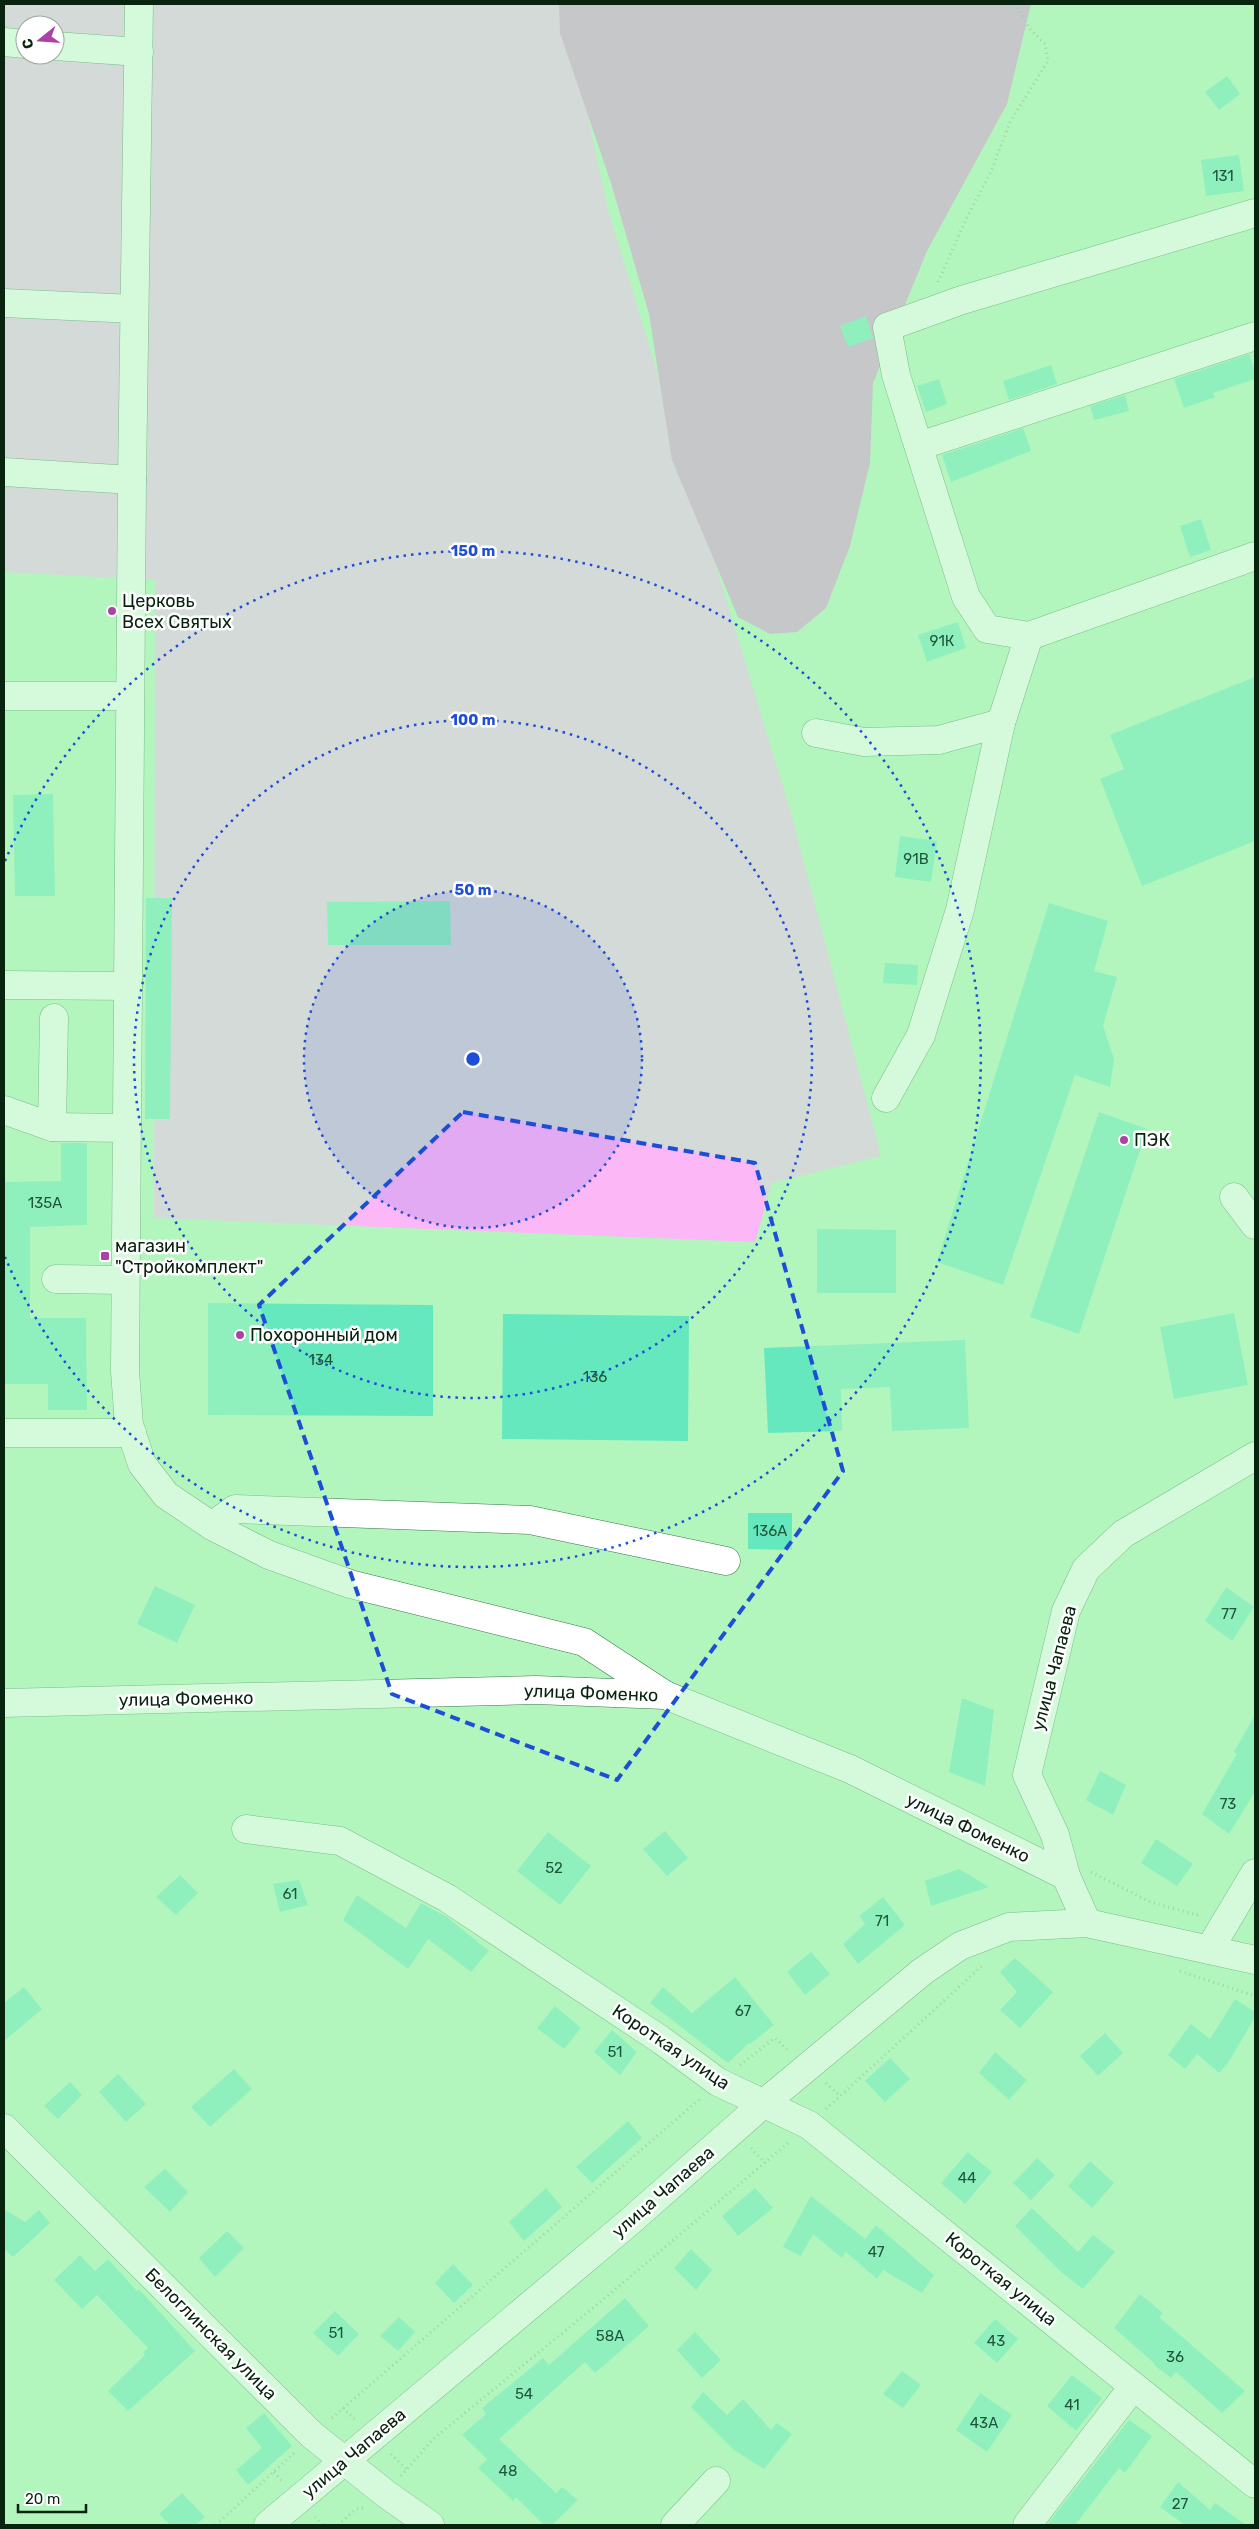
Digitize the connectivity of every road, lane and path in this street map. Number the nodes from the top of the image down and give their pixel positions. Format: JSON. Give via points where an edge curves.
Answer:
{"nodes":[{"id":1,"x":139,"y":4,"type":"edge"},
{"id":2,"x":1015,"y":4,"type":"edge"},
{"id":3,"x":65,"y":47,"type":"edge"},
{"id":4,"x":139,"y":52,"type":"junction"},
{"id":5,"x":1255,"y":213,"type":"edge"},
{"id":6,"x":4,"y":303,"type":"edge"},
{"id":7,"x":134,"y":310,"type":"junction"},
{"id":8,"x":922,"y":314,"type":"junction"},
{"id":9,"x":1255,"y":336,"type":"edge"},
{"id":10,"x":918,"y":446,"type":"junction"},
{"id":11,"x":4,"y":472,"type":"edge"},
{"id":12,"x":132,"y":480,"type":"junction"},
{"id":13,"x":1255,"y":556,"type":"edge"},
{"id":14,"x":1029,"y":636,"type":"junction"},
{"id":15,"x":4,"y":696,"type":"edge"},
{"id":16,"x":130,"y":696,"type":"junction"},
{"id":17,"x":1001,"y":723,"type":"junction"},
{"id":18,"x":816,"y":733,"type":"dead end"},
{"id":19,"x":4,"y":985,"type":"edge"},
{"id":20,"x":128,"y":986,"type":"junction"},
{"id":21,"x":54,"y":1018,"type":"dead end"},
{"id":22,"x":886,"y":1098,"type":"dead end"},
{"id":23,"x":4,"y":1110,"type":"edge"},
{"id":24,"x":52,"y":1127,"type":"junction"},
{"id":25,"x":127,"y":1128,"type":"junction"},
{"id":26,"x":1234,"y":1197,"type":"dead end"},
{"id":27,"x":1255,"y":1225,"type":"edge"},
{"id":28,"x":56,"y":1279,"type":"dead end"},
{"id":29,"x":126,"y":1280,"type":"junction"},
{"id":30,"x":4,"y":1433,"type":"edge"},
{"id":31,"x":132,"y":1433,"type":"junction"},
{"id":32,"x":1255,"y":1456,"type":"edge"},
{"id":33,"x":212,"y":1526,"type":"junction"},
{"id":34,"x":726,"y":1561,"type":"dead end"},
{"id":35,"x":665,"y":1695,"type":"junction"},
{"id":36,"x":4,"y":1703,"type":"edge"},
{"id":37,"x":246,"y":1829,"type":"dead end"},
{"id":38,"x":1255,"y":1873,"type":"edge"},
{"id":39,"x":1066,"y":1876,"type":"junction"},
{"id":40,"x":1087,"y":1923,"type":"junction"},
{"id":41,"x":1209,"y":1950,"type":"junction"},
{"id":42,"x":989,"y":1959,"type":"dead end"},
{"id":43,"x":1255,"y":1960,"type":"edge"},
{"id":44,"x":1171,"y":1968,"type":"dead end"},
{"id":45,"x":1255,"y":1996,"type":"edge"},
{"id":46,"x":807,"y":2067,"type":"junction"},
{"id":47,"x":718,"y":2082,"type":"junction"},
{"id":48,"x":840,"y":2096,"type":"junction"},
{"id":49,"x":763,"y":2104,"type":"junction"},
{"id":50,"x":810,"y":2125,"type":"junction"},
{"id":51,"x":4,"y":2128,"type":"edge"},
{"id":52,"x":1133,"y":2387,"type":"junction"},
{"id":53,"x":312,"y":2435,"type":"junction"},
{"id":54,"x":344,"y":2462,"type":"junction"},
{"id":55,"x":716,"y":2482,"type":"dead end"},
{"id":56,"x":1255,"y":2484,"type":"edge"},
{"id":57,"x":386,"y":2494,"type":"junction"},
{"id":58,"x":216,"y":2525,"type":"edge"},
{"id":59,"x":268,"y":2525,"type":"edge"},
{"id":60,"x":338,"y":2525,"type":"edge"},
{"id":61,"x":430,"y":2525,"type":"edge"},
{"id":62,"x":675,"y":2525,"type":"edge"},
{"id":63,"x":1027,"y":2525,"type":"edge"}],
"edges":[{"from":1,"to":4,"type":"street"},
{"from":2,"to":8,"type":"path","via":[[1030,29],[1045,44],[1048,60],[1010,122],[991,172]]},
{"from":3,"to":4,"type":"street"},
{"from":4,"to":7,"type":"street"},
{"from":5,"to":8,"type":"street"},
{"from":6,"to":7,"type":"street"},
{"from":7,"to":12,"type":"street"},
{"from":8,"to":10,"type":"street","via":[[886,327],[896,375]]},
{"from":9,"to":10,"type":"street"},
{"from":10,"to":14,"type":"street","via":[[966,597],[987,629]]},
{"from":11,"to":12,"type":"street"},
{"from":12,"to":16,"type":"street"},
{"from":13,"to":14,"type":"street"},
{"from":14,"to":17,"type":"street"},
{"from":15,"to":16,"type":"street"},
{"from":16,"to":20,"type":"street"},
{"from":17,"to":18,"type":"street","via":[[939,740],[864,742]]},
{"from":17,"to":22,"type":"street","via":[[960,910],[921,1035]]},
{"from":19,"to":20,"type":"street"},
{"from":20,"to":25,"type":"street"},
{"from":21,"to":24,"type":"street"},
{"from":23,"to":24,"type":"street"},
{"from":24,"to":25,"type":"street"},
{"from":25,"to":29,"type":"street"},
{"from":26,"to":27,"type":"street"},
{"from":28,"to":29,"type":"street"},
{"from":29,"to":31,"type":"street","via":[[125,1371]]},
{"from":30,"to":31,"type":"street"},
{"from":31,"to":33,"type":"street","via":[[142,1464],[166,1494]]},
{"from":32,"to":39,"type":"street","name":"улица Чапаева","via":[[1123,1534],[1086,1569],[1066,1611],[1027,1775],[1055,1835]]},
{"from":33,"to":34,"type":"street","via":[[235,1509],[530,1520]]},
{"from":33,"to":35,"type":"street","via":[[269,1555],[350,1584],[584,1642]]},
{"from":35,"to":36,"type":"street","name":"улица Фоменко","via":[[536,1690]]},
{"from":35,"to":39,"type":"street","name":"улица Фоменко","via":[[850,1769]]},
{"from":37,"to":47,"type":"street","name":"Короткая улица","via":[[340,1841],[447,1898],[661,2040]]},
{"from":38,"to":41,"type":"street"},
{"from":39,"to":40,"type":"street"},
{"from":40,"to":41,"type":"street"},
{"from":40,"to":46,"type":"street","name":"улица Чапаева","via":[[1009,1927],[960,1946],[923,1971]]},
{"from":41,"to":43,"type":"street"},
{"from":42,"to":48,"type":"path"},
{"from":44,"to":45,"type":"path"},
{"from":46,"to":47,"type":"path","via":[[775,2038]]},
{"from":46,"to":48,"type":"path"},
{"from":46,"to":49,"type":"street","name":"улица Чапаева"},
{"from":47,"to":49,"type":"street","name":"Короткая улица"},
{"from":47,"to":53,"type":"path"},
{"from":48,"to":50,"type":"path"},
{"from":49,"to":50,"type":"street","name":"Короткая улица"},
{"from":49,"to":54,"type":"street","name":"улица Чапаева","via":[[627,2224]]},
{"from":50,"to":52,"type":"street","name":"Короткая улица"},
{"from":50,"to":57,"type":"path","via":[[432,2440]]},
{"from":51,"to":53,"type":"street","name":"Белоглинская улица"},
{"from":52,"to":56,"type":"street","name":"Короткая улица"},
{"from":52,"to":63,"type":"street"},
{"from":53,"to":54,"type":"street","name":"Белоглинская улица"},
{"from":53,"to":58,"type":"path"},
{"from":54,"to":57,"type":"street","name":"Белоглинская улица"},
{"from":54,"to":59,"type":"street","name":"улица Чапаева"},
{"from":55,"to":62,"type":"street"},
{"from":57,"to":60,"type":"path","via":[[375,2505],[356,2509]]},
{"from":57,"to":61,"type":"street","name":"Белоглинская улица"}]}
